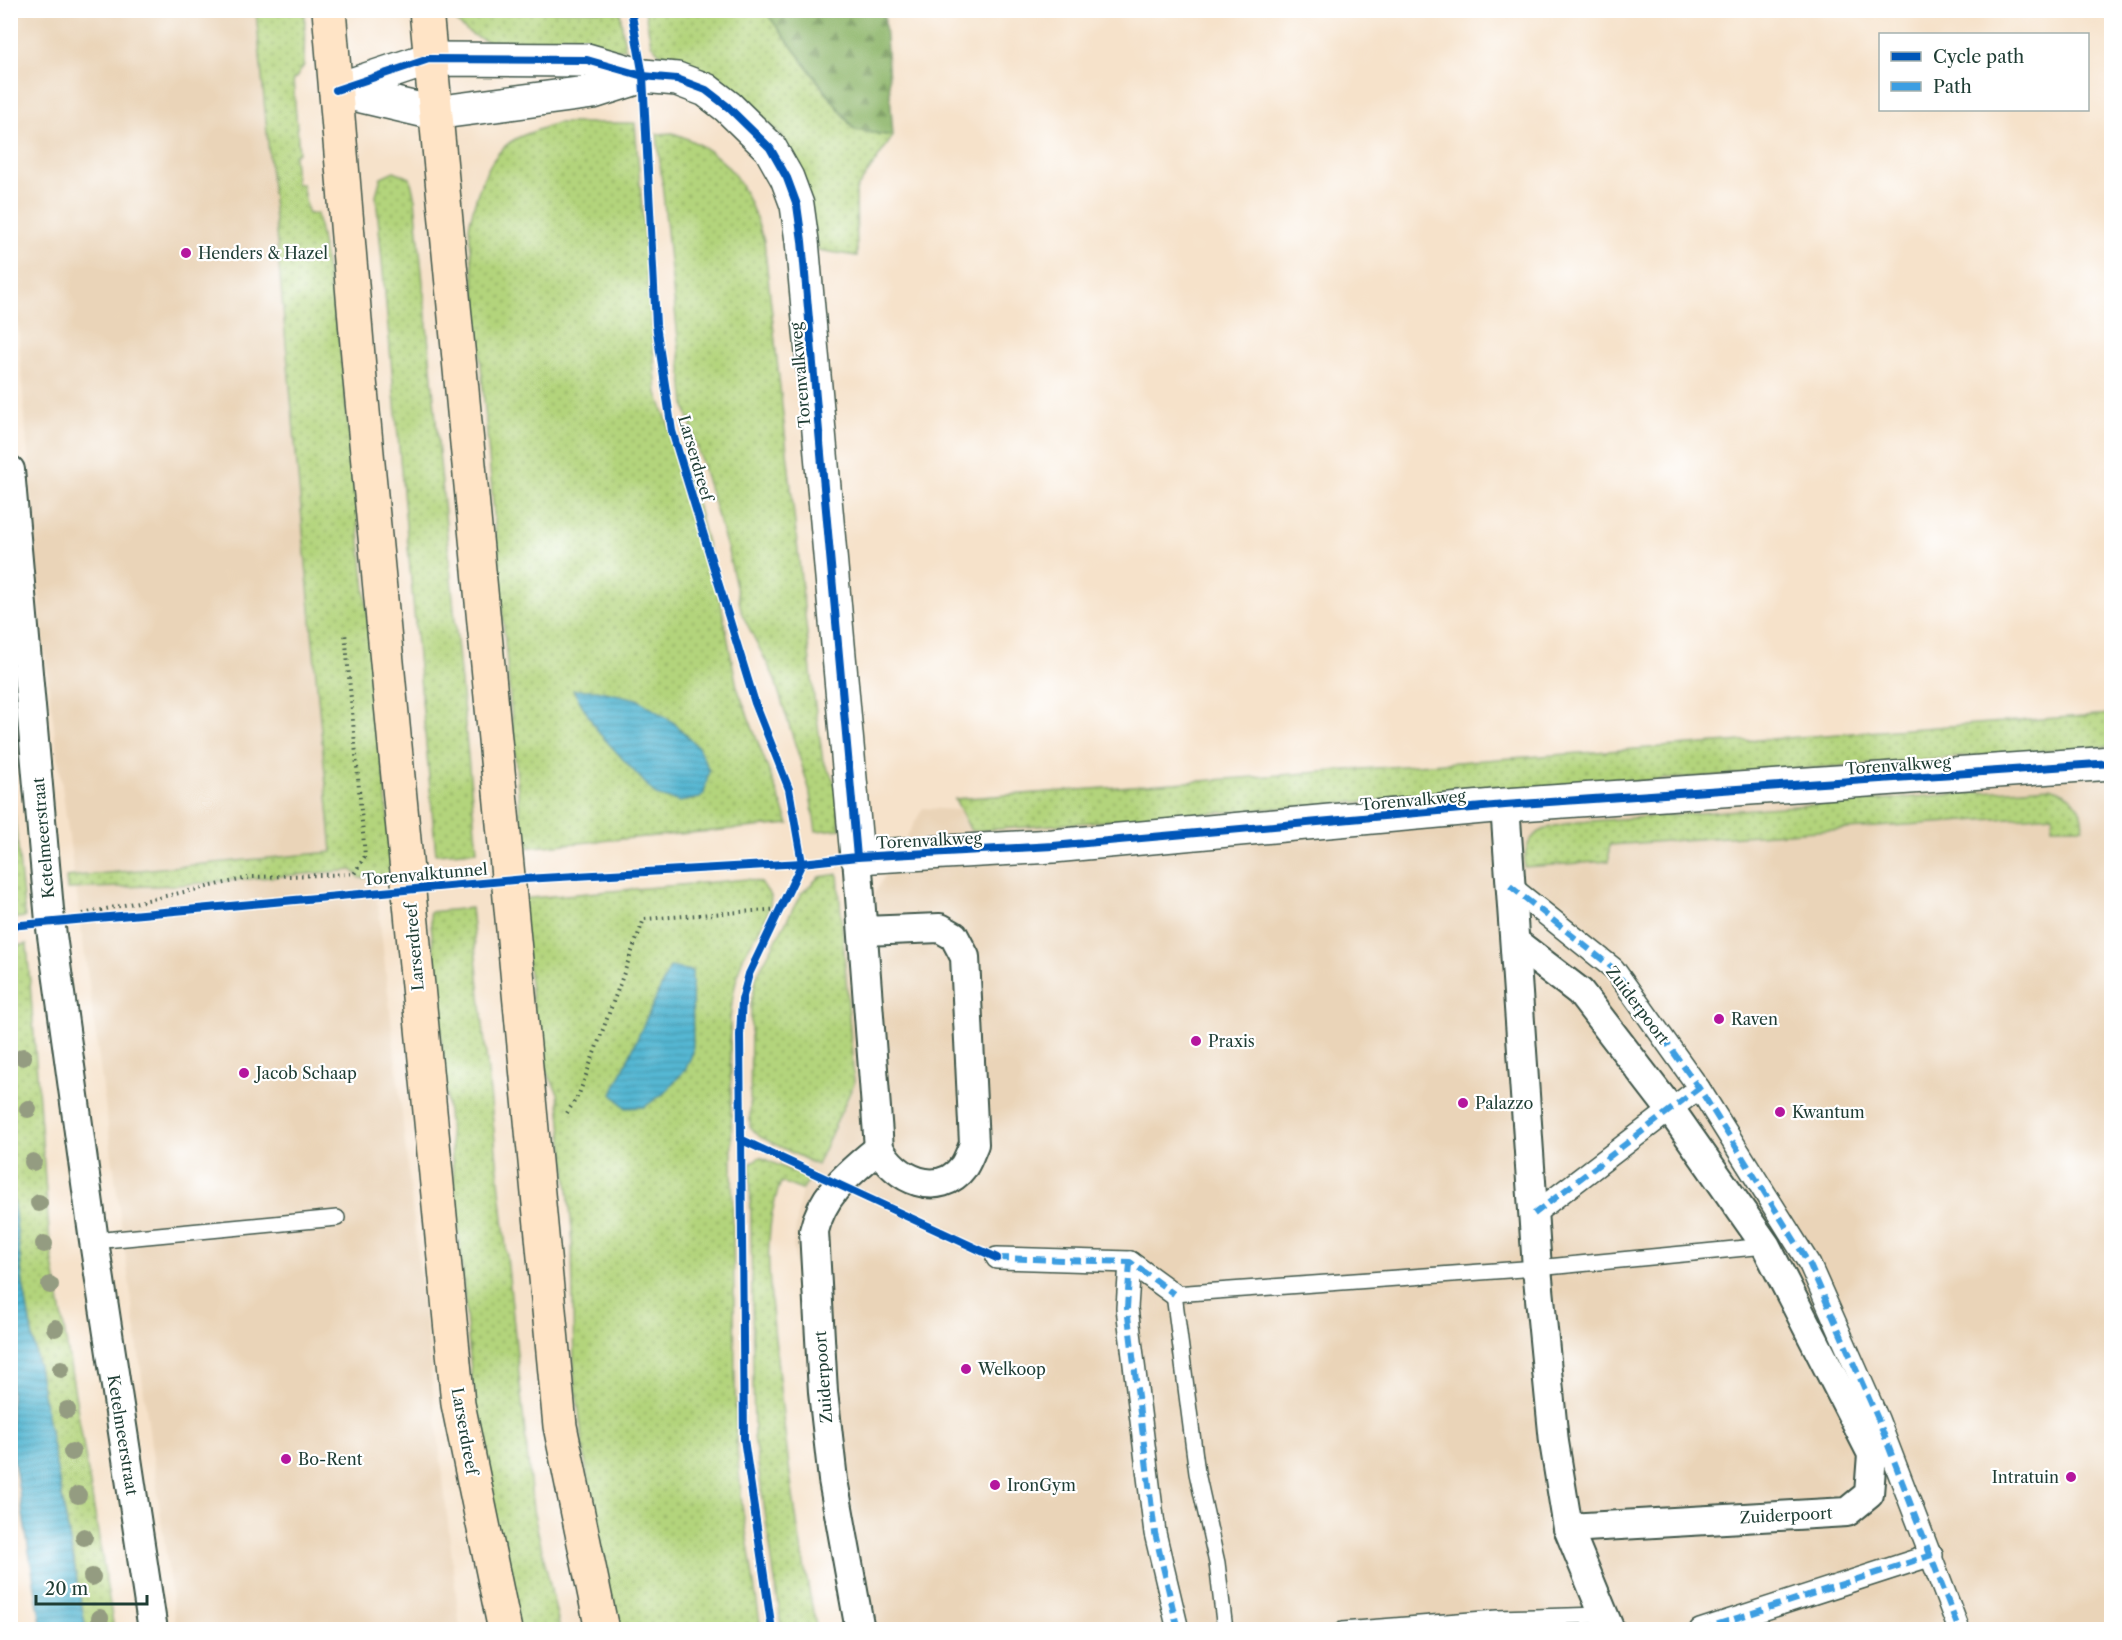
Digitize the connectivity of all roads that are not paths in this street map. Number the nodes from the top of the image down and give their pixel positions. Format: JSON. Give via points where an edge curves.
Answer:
{"nodes":[{"id":1,"x":329,"y":10,"type":"edge"},
{"id":2,"x":426,"y":10,"type":"edge"},
{"id":3,"x":429,"y":59,"type":"junction"},
{"id":4,"x":643,"y":76,"type":"junction"},
{"id":5,"x":336,"y":90,"type":"junction"},
{"id":6,"x":434,"y":113,"type":"junction"},
{"id":7,"x":10,"y":470,"type":"edge"},
{"id":8,"x":2112,"y":763,"type":"edge"},
{"id":9,"x":1505,"y":805,"type":"junction"},
{"id":10,"x":857,"y":857,"type":"junction"},
{"id":11,"x":1510,"y":886,"type":"junction"},
{"id":12,"x":864,"y":931,"type":"junction"},
{"id":13,"x":1515,"y":942,"type":"junction"},
{"id":14,"x":1699,"y":1088,"type":"junction"},
{"id":15,"x":1670,"y":1109,"type":"junction"},
{"id":16,"x":879,"y":1148,"type":"junction"},
{"id":17,"x":1534,"y":1214,"type":"junction"},
{"id":18,"x":337,"y":1218,"type":"dead end"},
{"id":19,"x":94,"y":1241,"type":"junction"},
{"id":20,"x":1766,"y":1246,"type":"junction"},
{"id":21,"x":997,"y":1258,"type":"dead end"},
{"id":22,"x":1130,"y":1262,"type":"junction"},
{"id":23,"x":1537,"y":1268,"type":"junction"},
{"id":24,"x":1174,"y":1294,"type":"junction"},
{"id":25,"x":1568,"y":1528,"type":"junction"},
{"id":26,"x":1932,"y":1555,"type":"junction"},
{"id":27,"x":1606,"y":1622,"type":"edge"},
{"id":28,"x":153,"y":1629,"type":"edge"},
{"id":29,"x":505,"y":1629,"type":"edge"},
{"id":30,"x":602,"y":1629,"type":"edge"},
{"id":31,"x":860,"y":1629,"type":"edge"},
{"id":32,"x":1178,"y":1629,"type":"edge"},
{"id":33,"x":1225,"y":1629,"type":"edge"},
{"id":34,"x":1342,"y":1629,"type":"edge"},
{"id":35,"x":1700,"y":1629,"type":"edge"},
{"id":36,"x":1959,"y":1629,"type":"edge"}],
"edges":[{"from":1,"to":5,"type":"main road","name":"Larserdreef"},
{"from":2,"to":3,"type":"main road"},
{"from":3,"to":4,"type":"street","name":"Torenvalkweg","via":[[587,60]]},
{"from":3,"to":5,"type":"street","name":"Torenvalkweg"},
{"from":3,"to":6,"type":"main road"},
{"from":4,"to":6,"type":"street","name":"Torenvalkweg","via":[[593,92]]},
{"from":4,"to":10,"type":"street","name":"Torenvalkweg","via":[[678,79],[706,90],[728,107],[770,148],[797,205]]},
{"from":5,"to":6,"type":"street","name":"Torenvalkweg"},
{"from":5,"to":29,"type":"main road","name":"Larserdreef","via":[[361,392],[458,1404]]},
{"from":6,"to":30,"type":"main road","via":[[560,1426]]},
{"from":7,"to":19,"type":"street","name":"Ketelmeerstraat","via":[[50,921]]},
{"from":8,"to":9,"type":"street","name":"Torenvalkweg"},
{"from":9,"to":10,"type":"street","name":"Torenvalkweg","via":[[1053,846]]},
{"from":9,"to":11,"type":"street"},
{"from":10,"to":12,"type":"street"},
{"from":11,"to":13,"type":"street"},
{"from":11,"to":14,"type":"street","name":"Zuiderpoort","via":[[1614,969]]},
{"from":12,"to":16,"type":"street"},
{"from":12,"to":16,"type":"street","via":[[940,928],[954,936],[965,957],[974,1144],[964,1167],[945,1181],[918,1182],[902,1176],[886,1162]]},
{"from":13,"to":15,"type":"street","name":"Zuiderpoort","via":[[1580,992]]},
{"from":13,"to":17,"type":"street"},
{"from":14,"to":15,"type":"street"},
{"from":14,"to":26,"type":"street","name":"Zuiderpoort","via":[[1810,1265]]},
{"from":15,"to":17,"type":"street"},
{"from":15,"to":20,"type":"street","name":"Zuiderpoort"},
{"from":16,"to":31,"type":"street","name":"Zuiderpoort","via":[[832,1191],[819,1212],[814,1231],[823,1392]]},
{"from":17,"to":23,"type":"street"},
{"from":18,"to":19,"type":"lane"},
{"from":19,"to":28,"type":"street","name":"Ketelmeerstraat"},
{"from":20,"to":23,"type":"lane"},
{"from":20,"to":25,"type":"street","name":"Zuiderpoort","via":[[1872,1454],[1869,1494],[1846,1512]]},
{"from":21,"to":22,"type":"street"},
{"from":22,"to":24,"type":"street"},
{"from":22,"to":32,"type":"street","via":[[1127,1308],[1155,1533]]},
{"from":23,"to":24,"type":"lane"},
{"from":23,"to":25,"type":"street","via":[[1554,1442]]},
{"from":24,"to":33,"type":"lane","via":[[1197,1473],[1217,1563]]},
{"from":25,"to":27,"type":"street"},
{"from":26,"to":35,"type":"street"},
{"from":26,"to":36,"type":"street","name":"Zuiderpoort"},
{"from":27,"to":34,"type":"lane","via":[[1497,1618]]}]}
